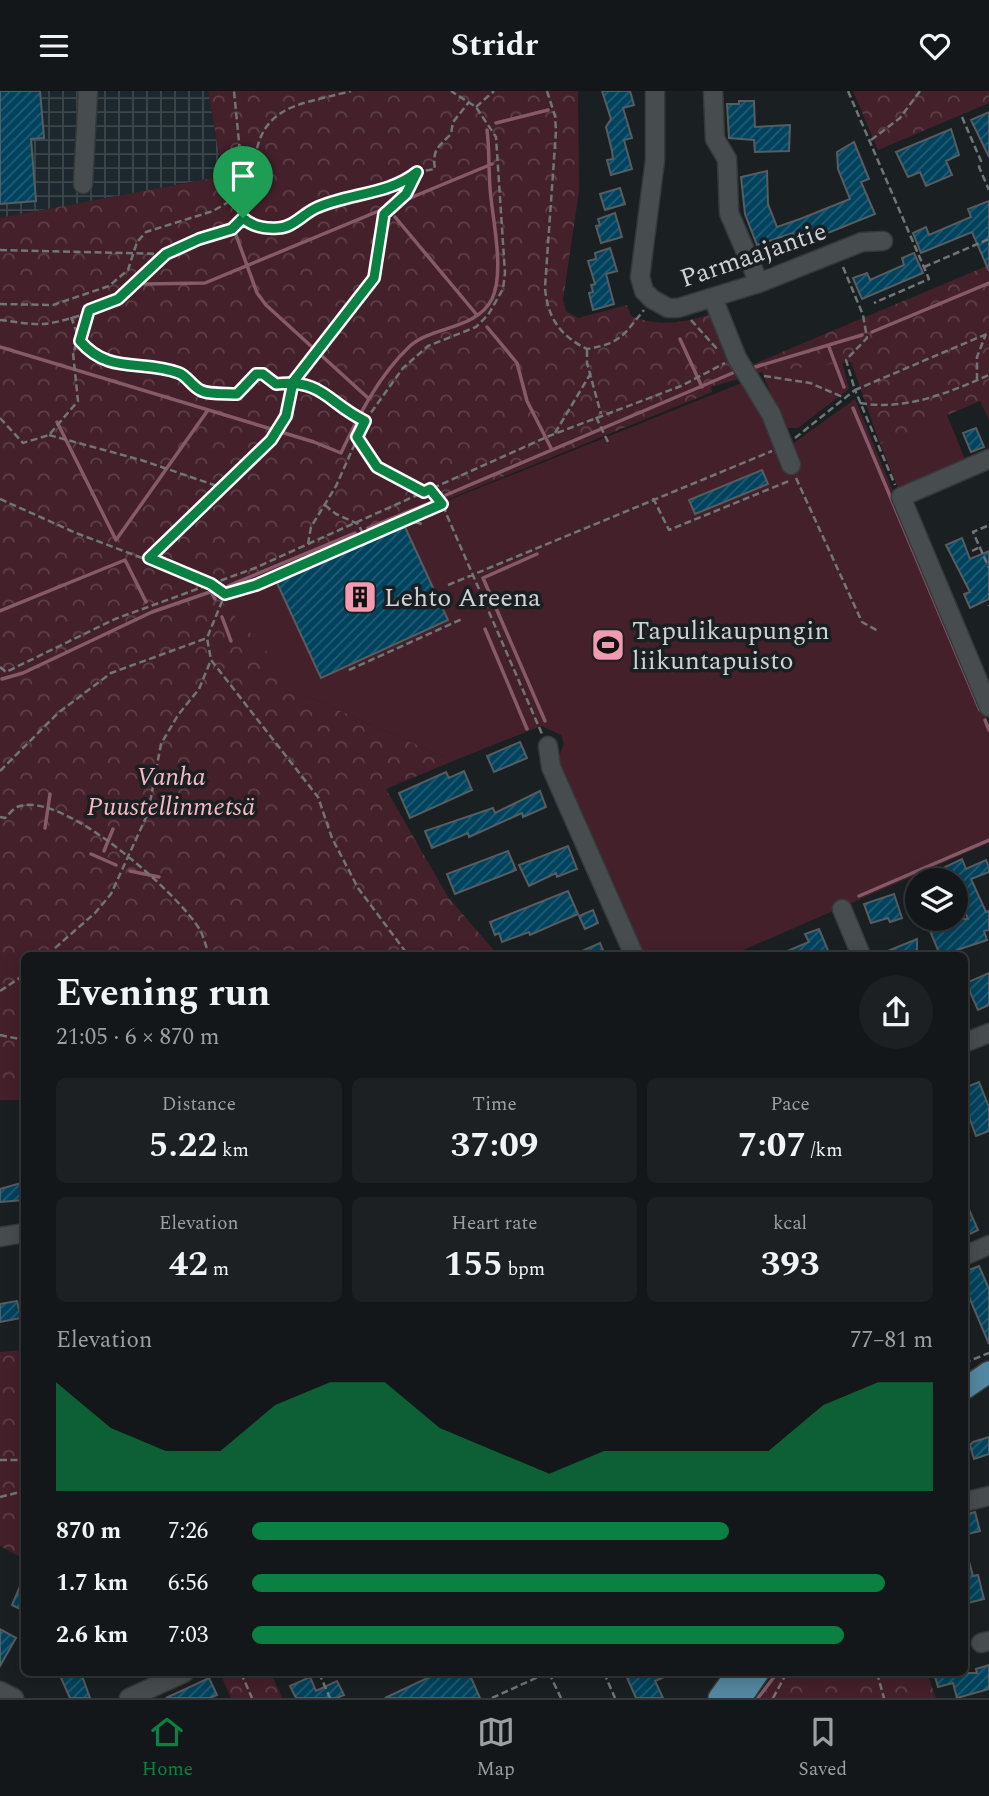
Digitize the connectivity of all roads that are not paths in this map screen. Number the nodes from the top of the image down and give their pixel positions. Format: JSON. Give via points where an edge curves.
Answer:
{"nodes":[{"id":1,"x":88,"y":91,"type":"edge"},
{"id":2,"x":655,"y":91,"type":"edge"},
{"id":3,"x":713,"y":91,"type":"edge"},
{"id":4,"x":83,"y":184,"type":"dead end"},
{"id":5,"x":883,"y":241,"type":"dead end"},
{"id":6,"x":760,"y":283,"type":"junction"},
{"id":7,"x":713,"y":298,"type":"junction"},
{"id":8,"x":989,"y":459,"type":"edge"},
{"id":9,"x":791,"y":465,"type":"dead end"},
{"id":10,"x":989,"y":707,"type":"edge"},
{"id":11,"x":548,"y":746,"type":"road end"},
{"id":12,"x":842,"y":909,"type":"dead end"},
{"id":13,"x":633,"y":952,"type":"edge"},
{"id":14,"x":860,"y":952,"type":"edge"},
{"id":15,"x":989,"y":1033,"type":"edge"},
{"id":16,"x":968,"y":1041,"type":"edge"},
{"id":17,"x":21,"y":1234,"type":"edge"},
{"id":18,"x":0,"y":1237,"type":"edge"},
{"id":19,"x":989,"y":1245,"type":"edge"},
{"id":20,"x":968,"y":1254,"type":"edge"},
{"id":21,"x":989,"y":1372,"type":"edge"},
{"id":22,"x":968,"y":1386,"type":"edge"},
{"id":23,"x":989,"y":1496,"type":"edge"},
{"id":24,"x":968,"y":1501,"type":"edge"},
{"id":25,"x":179,"y":1676,"type":"edge"},
{"id":26,"x":735,"y":1676,"type":"edge"},
{"id":27,"x":756,"y":1676,"type":"edge"},
{"id":28,"x":0,"y":1691,"type":"edge"},
{"id":29,"x":153,"y":1693,"type":"edge"},
{"id":30,"x":14,"y":1698,"type":"edge"},
{"id":31,"x":129,"y":1698,"type":"edge"},
{"id":32,"x":719,"y":1698,"type":"edge"},
{"id":33,"x":741,"y":1698,"type":"edge"}],
"edges":[{"from":1,"to":4,"type":"street"},
{"from":2,"to":7,"type":"street","name":"Parmaajantie","via":[[655,169],[640,277],[644,291],[668,308]]},
{"from":3,"to":6,"type":"street","via":[[715,139],[727,159],[729,213]]},
{"from":5,"to":6,"type":"street","name":"Parmaajantie","via":[[862,242]]},
{"from":6,"to":7,"type":"street","name":"Parmaajantie"},
{"from":7,"to":9,"type":"street"},
{"from":8,"to":10,"type":"street","via":[[901,497]]},
{"from":11,"to":13,"type":"street","via":[[551,767]]},
{"from":12,"to":14,"type":"street"},
{"from":15,"to":16,"type":"street"},
{"from":17,"to":18,"type":"street"},
{"from":19,"to":20,"type":"street"},
{"from":21,"to":22,"type":"main road"},
{"from":23,"to":24,"type":"street"},
{"from":25,"to":29,"type":"street"},
{"from":26,"to":32,"type":"main road"},
{"from":27,"to":33,"type":"main road"},
{"from":28,"to":30,"type":"street"},
{"from":29,"to":31,"type":"street"}]}
